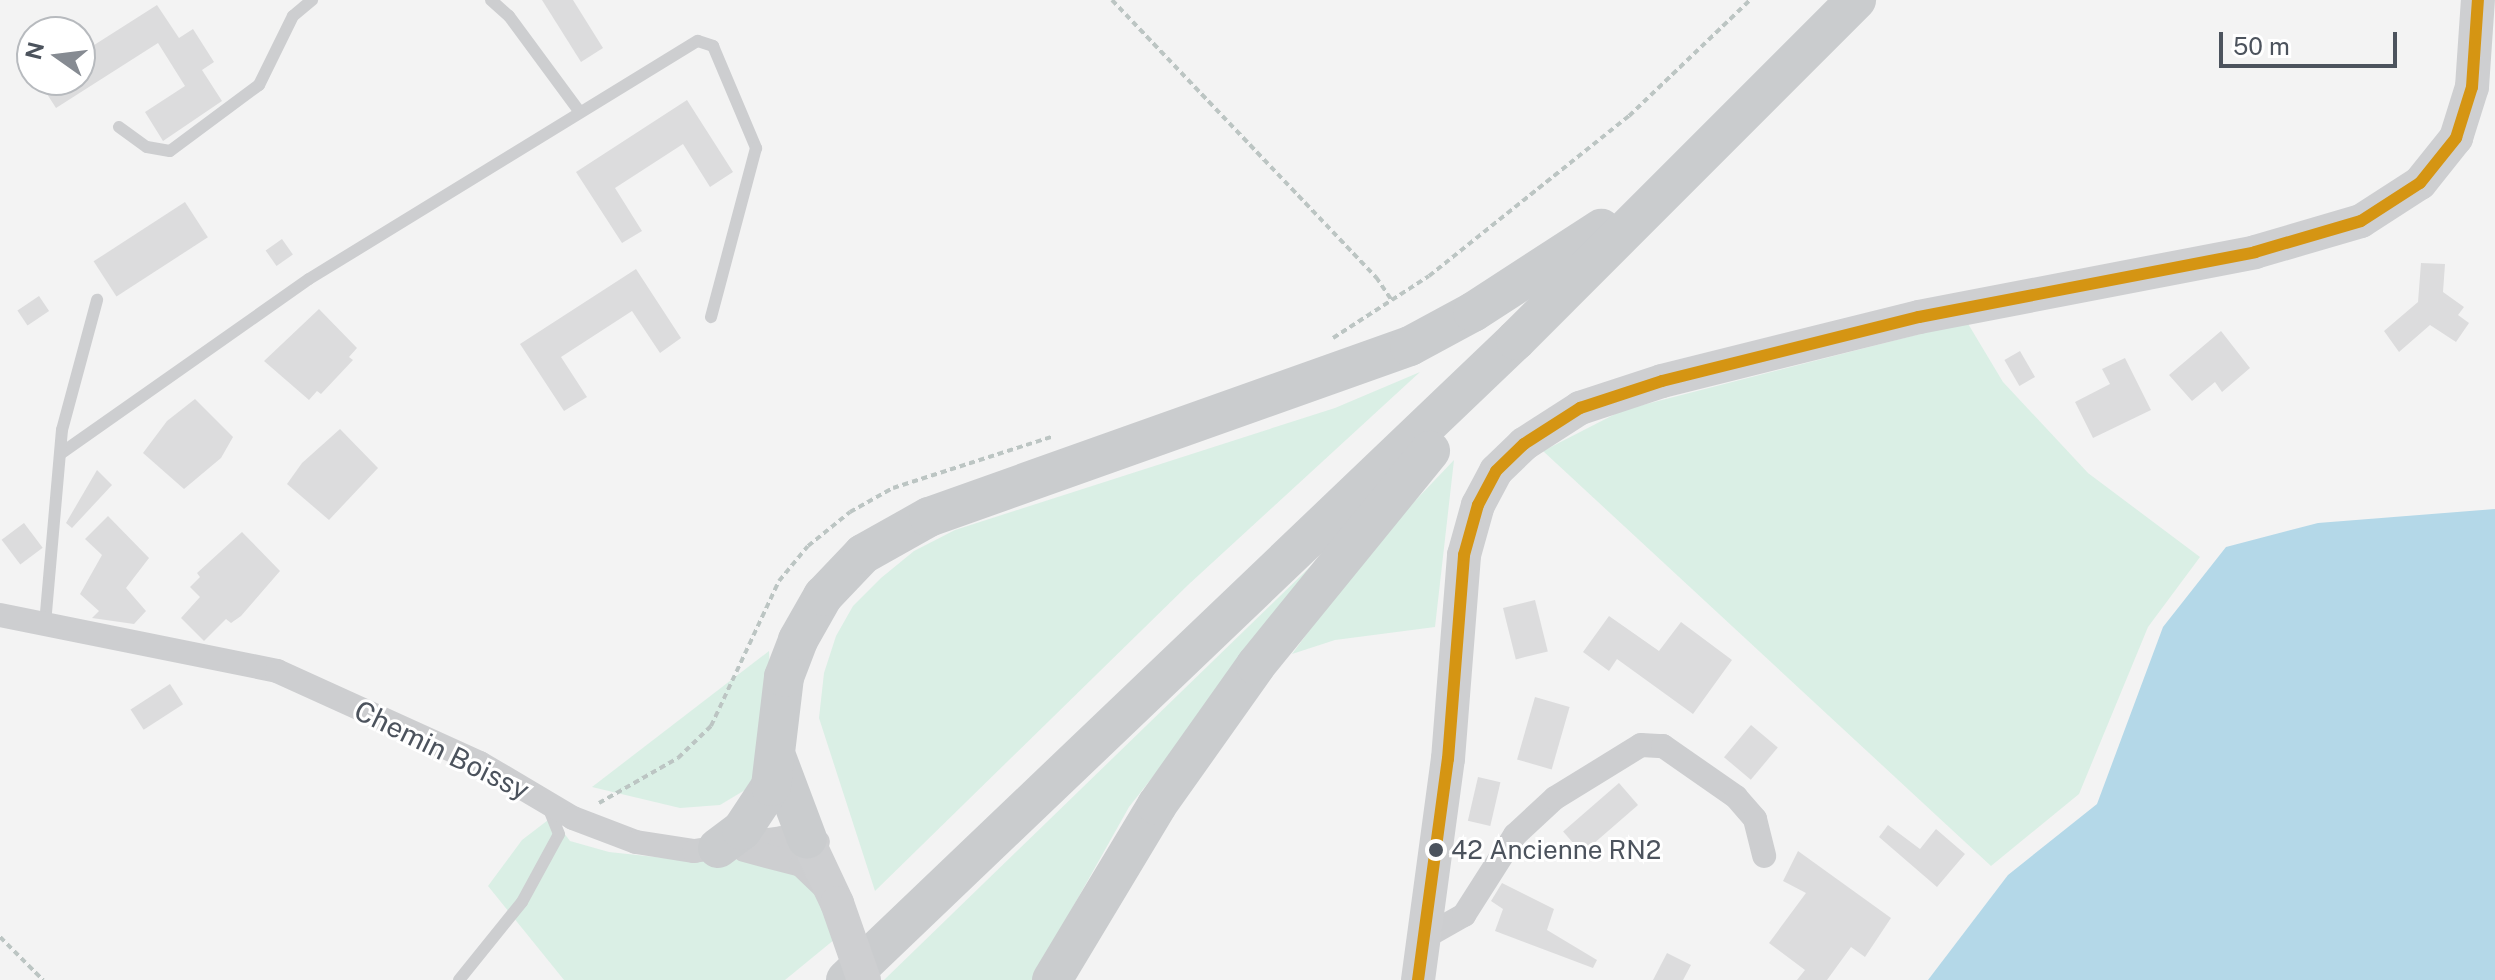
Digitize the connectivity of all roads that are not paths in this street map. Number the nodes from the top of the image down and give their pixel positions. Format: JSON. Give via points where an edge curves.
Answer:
{"nodes":[{"id":1,"x":312,"y":0,"type":"edge"},
{"id":2,"x":491,"y":0,"type":"edge"},
{"id":3,"x":1856,"y":0,"type":"edge"},
{"id":4,"x":2478,"y":0,"type":"edge"},
{"id":5,"x":579,"y":111,"type":"junction"},
{"id":6,"x":119,"y":127,"type":"dead end"},
{"id":7,"x":1668,"y":184,"type":"junction"},
{"id":8,"x":97,"y":300,"type":"dead end"},
{"id":9,"x":711,"y":317,"type":"dead end"},
{"id":10,"x":1516,"y":340,"type":"junction"},
{"id":11,"x":60,"y":454,"type":"junction"},
{"id":12,"x":0,"y":615,"type":"edge"},
{"id":13,"x":45,"y":624,"type":"junction"},
{"id":14,"x":777,"y":759,"type":"junction"},
{"id":15,"x":546,"y":802,"type":"junction"},
{"id":16,"x":807,"y":839,"type":"junction"},
{"id":17,"x":718,"y":848,"type":"junction"},
{"id":18,"x":1764,"y":856,"type":"dead end"},
{"id":19,"x":837,"y":903,"type":"junction"},
{"id":20,"x":1425,"y":937,"type":"junction"},
{"id":21,"x":459,"y":980,"type":"edge"},
{"id":22,"x":846,"y":980,"type":"edge"},
{"id":23,"x":864,"y":980,"type":"edge"},
{"id":24,"x":1052,"y":980,"type":"edge"},
{"id":25,"x":1418,"y":980,"type":"edge"}],
"edges":[{"from":1,"to":6,"type":"lane","via":[[293,16],[259,85],[170,151],[147,147]]},
{"from":2,"to":5,"type":"lane","via":[[509,16]]},
{"from":3,"to":7,"type":"main road"},
{"from":4,"to":20,"type":"main road","via":[[2472,87],[2456,138],[2420,183],[2361,221],[2255,252],[1931,315],[1662,381],[1580,408],[1524,444],[1496,471],[1478,505],[1464,555],[1448,759]]},
{"from":5,"to":9,"type":"lane","via":[[690,42],[713,46],[756,148]]},
{"from":5,"to":11,"type":"lane","via":[[309,279]]},
{"from":7,"to":10,"type":"main road"},
{"from":7,"to":14,"type":"main road","via":[[1485,305],[1410,346],[929,517],[876,546],[823,596],[798,640],[781,690]]},
{"from":8,"to":11,"type":"lane"},
{"from":10,"to":22,"type":"main road"},
{"from":10,"to":24,"type":"main road","via":[[1256,665],[1157,805]]},
{"from":11,"to":13,"type":"lane"},
{"from":12,"to":13,"type":"street","name":"Chemin Boissy"},
{"from":13,"to":15,"type":"street","name":"Chemin Boissy","via":[[277,671],[480,763]]},
{"from":14,"to":16,"type":"main road"},
{"from":14,"to":17,"type":"main road","via":[[771,786],[756,812]]},
{"from":15,"to":17,"type":"street","name":"Chemin Boissy","via":[[636,842],[694,851]]},
{"from":15,"to":21,"type":"lane","via":[[559,834],[522,902]]},
{"from":16,"to":17,"type":"street","name":"Chemin Boissy"},
{"from":16,"to":19,"type":"main road"},
{"from":17,"to":19,"type":"street","via":[[753,851],[801,865]]},
{"from":18,"to":20,"type":"street","via":[[1755,819],[1736,797],[1663,746],[1641,745],[1555,798],[1515,835],[1464,915]]},
{"from":19,"to":23,"type":"main road","bridge":true},
{"from":20,"to":25,"type":"main road"}]}
